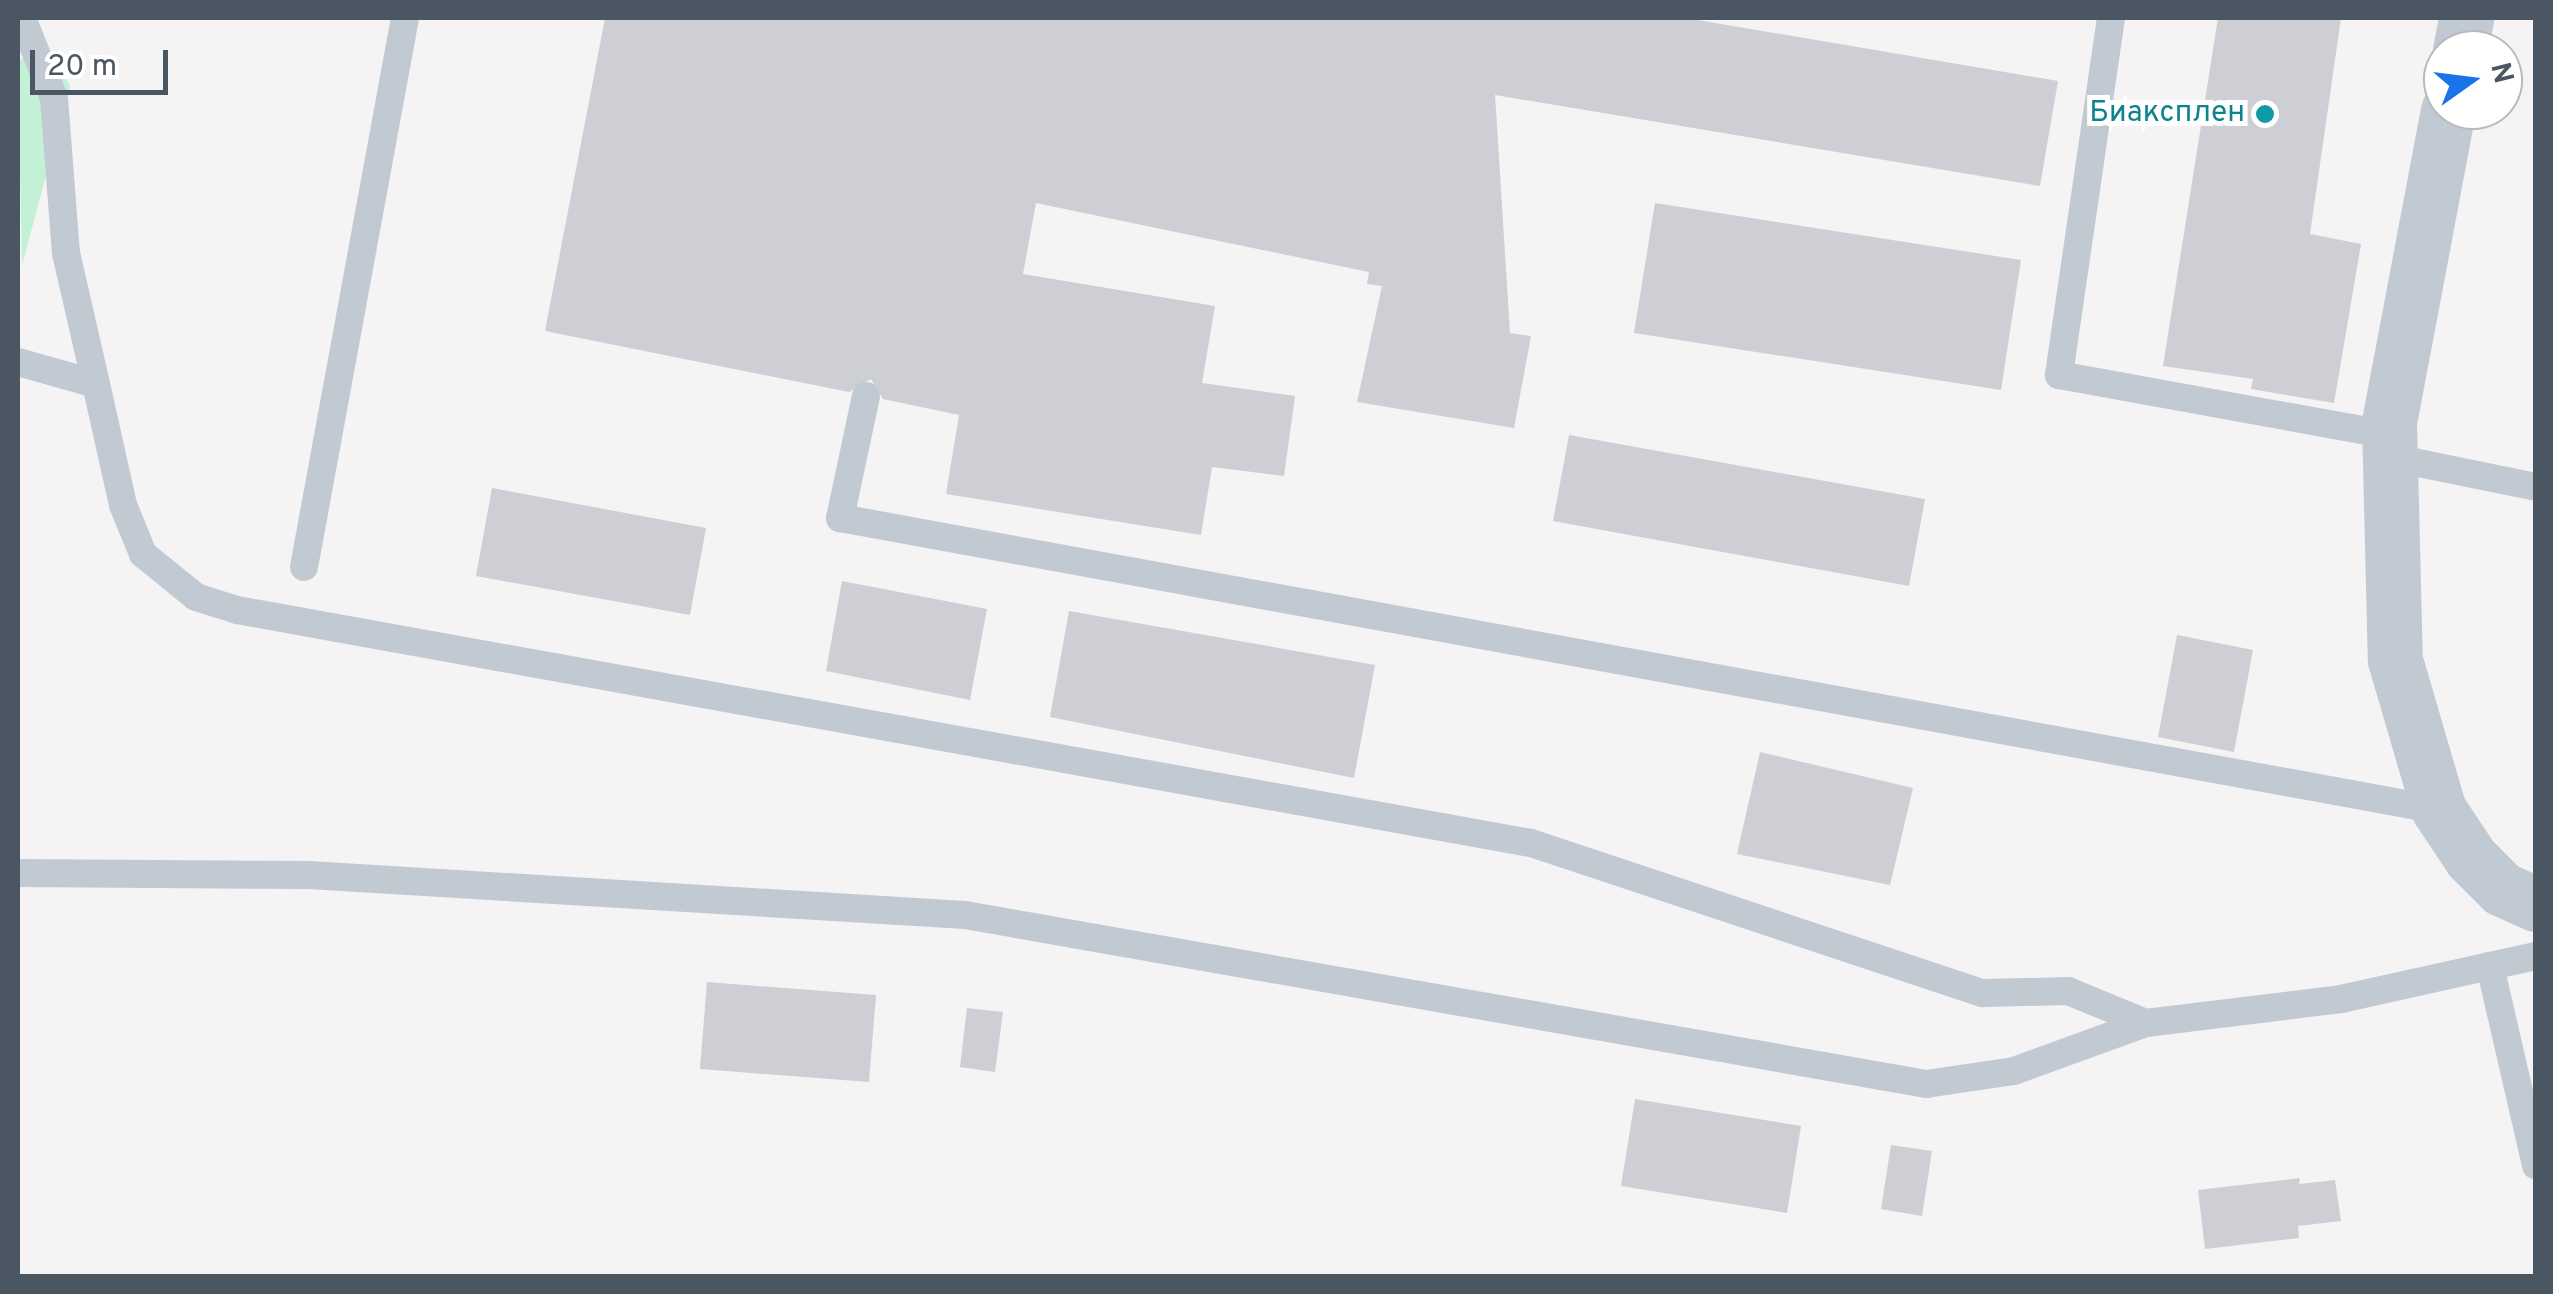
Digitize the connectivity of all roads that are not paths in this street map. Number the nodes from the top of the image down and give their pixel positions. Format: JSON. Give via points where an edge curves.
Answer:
{"nodes":[{"id":1,"x":22,"y":18,"type":"edge"},
{"id":2,"x":405,"y":18,"type":"edge"},
{"id":3,"x":2112,"y":18,"type":"edge"},
{"id":4,"x":2444,"y":130,"type":"edge"},
{"id":5,"x":18,"y":362,"type":"edge"},
{"id":6,"x":96,"y":384,"type":"junction"},
{"id":7,"x":866,"y":396,"type":"dead end"},
{"id":8,"x":2389,"y":446,"type":"junction"},
{"id":9,"x":2532,"y":486,"type":"dead end"},
{"id":10,"x":304,"y":567,"type":"dead end"},
{"id":11,"x":2439,"y":810,"type":"junction"},
{"id":12,"x":18,"y":872,"type":"edge"},
{"id":13,"x":2536,"y":904,"type":"edge"},
{"id":14,"x":2536,"y":956,"type":"edge"},
{"id":15,"x":2490,"y":966,"type":"junction"},
{"id":16,"x":2146,"y":1022,"type":"junction"},
{"id":17,"x":2536,"y":1166,"type":"edge"}],
"edges":[{"from":1,"to":6,"type":"lane","via":[[54,98],[66,253]]},
{"from":2,"to":10,"type":"lane"},
{"from":3,"to":8,"type":"lane","via":[[2059,375]]},
{"from":4,"to":8,"type":"street"},
{"from":5,"to":6,"type":"lane"},
{"from":6,"to":16,"type":"lane","via":[[132,534],[167,578],[210,601],[307,628],[1531,843],[1983,993],[2068,992]]},
{"from":7,"to":11,"type":"lane","via":[[840,518]]},
{"from":8,"to":9,"type":"lane"},
{"from":8,"to":11,"type":"street","via":[[2395,660]]},
{"from":11,"to":13,"type":"street","via":[[2470,858],[2502,888]]},
{"from":12,"to":16,"type":"lane","via":[[309,874],[966,914],[1926,1084],[2014,1071]]},
{"from":14,"to":15,"type":"lane"},
{"from":15,"to":16,"type":"lane","via":[[2341,1000]]},
{"from":15,"to":17,"type":"lane"}]}
